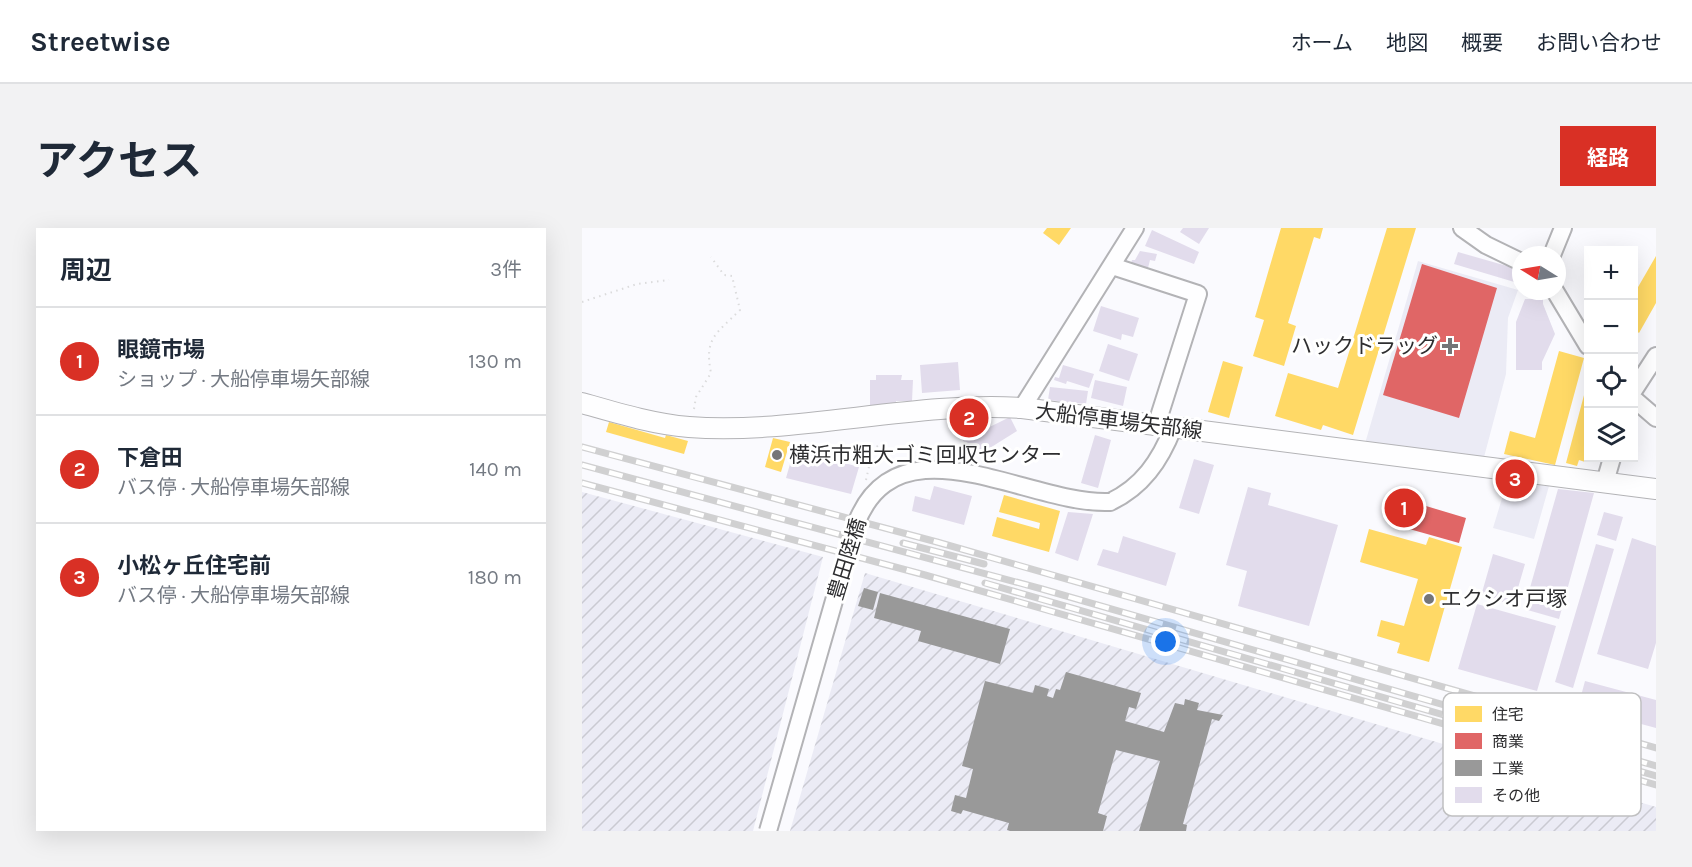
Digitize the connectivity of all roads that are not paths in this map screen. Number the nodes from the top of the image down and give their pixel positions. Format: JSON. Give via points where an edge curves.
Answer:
{"nodes":[{"id":1,"x":1135,"y":228,"type":"edge"},
{"id":2,"x":1462,"y":228,"type":"edge"},
{"id":3,"x":1563,"y":228,"type":"edge"},
{"id":4,"x":1556,"y":246,"type":"edge"},
{"id":5,"x":1512,"y":258,"type":"edge"},
{"id":6,"x":1112,"y":266,"type":"junction"},
{"id":7,"x":1560,"y":300,"type":"edge"},
{"id":8,"x":1584,"y":339,"type":"edge"},
{"id":9,"x":1656,"y":356,"type":"edge"},
{"id":10,"x":1638,"y":384,"type":"edge"},
{"id":11,"x":1638,"y":402,"type":"edge"},
{"id":12,"x":582,"y":403,"type":"edge"},
{"id":13,"x":1022,"y":408,"type":"junction"},
{"id":14,"x":1656,"y":418,"type":"edge"},
{"id":15,"x":1165,"y":427,"type":"junction"},
{"id":16,"x":1611,"y":462,"type":"edge"},
{"id":17,"x":1605,"y":482,"type":"junction"},
{"id":18,"x":1656,"y":489,"type":"edge"},
{"id":19,"x":768,"y":831,"type":"edge"}],
"edges":[{"from":1,"to":6,"type":"street"},
{"from":2,"to":5,"type":"street"},
{"from":3,"to":4,"type":"street"},
{"from":6,"to":13,"type":"street"},
{"from":6,"to":15,"type":"street","via":[[1198,294]]},
{"from":7,"to":8,"type":"street"},
{"from":9,"to":10,"type":"street"},
{"from":11,"to":14,"type":"street"},
{"from":12,"to":13,"type":"main road","name":"大船停車場矢部線","via":[[644,420],[691,427]]},
{"from":13,"to":15,"type":"main road","name":"大船停車場矢部線"},
{"from":15,"to":17,"type":"main road","name":"大船停車場矢部線"},
{"from":15,"to":19,"type":"street","name":"豊田陸橋","bridge":true,"via":[[1167,445],[1143,481],[1110,502],[1077,501],[943,468],[901,474],[868,498],[856,524]]},
{"from":16,"to":17,"type":"street"},
{"from":17,"to":18,"type":"main road","name":"大船停車場矢部線"}]}
